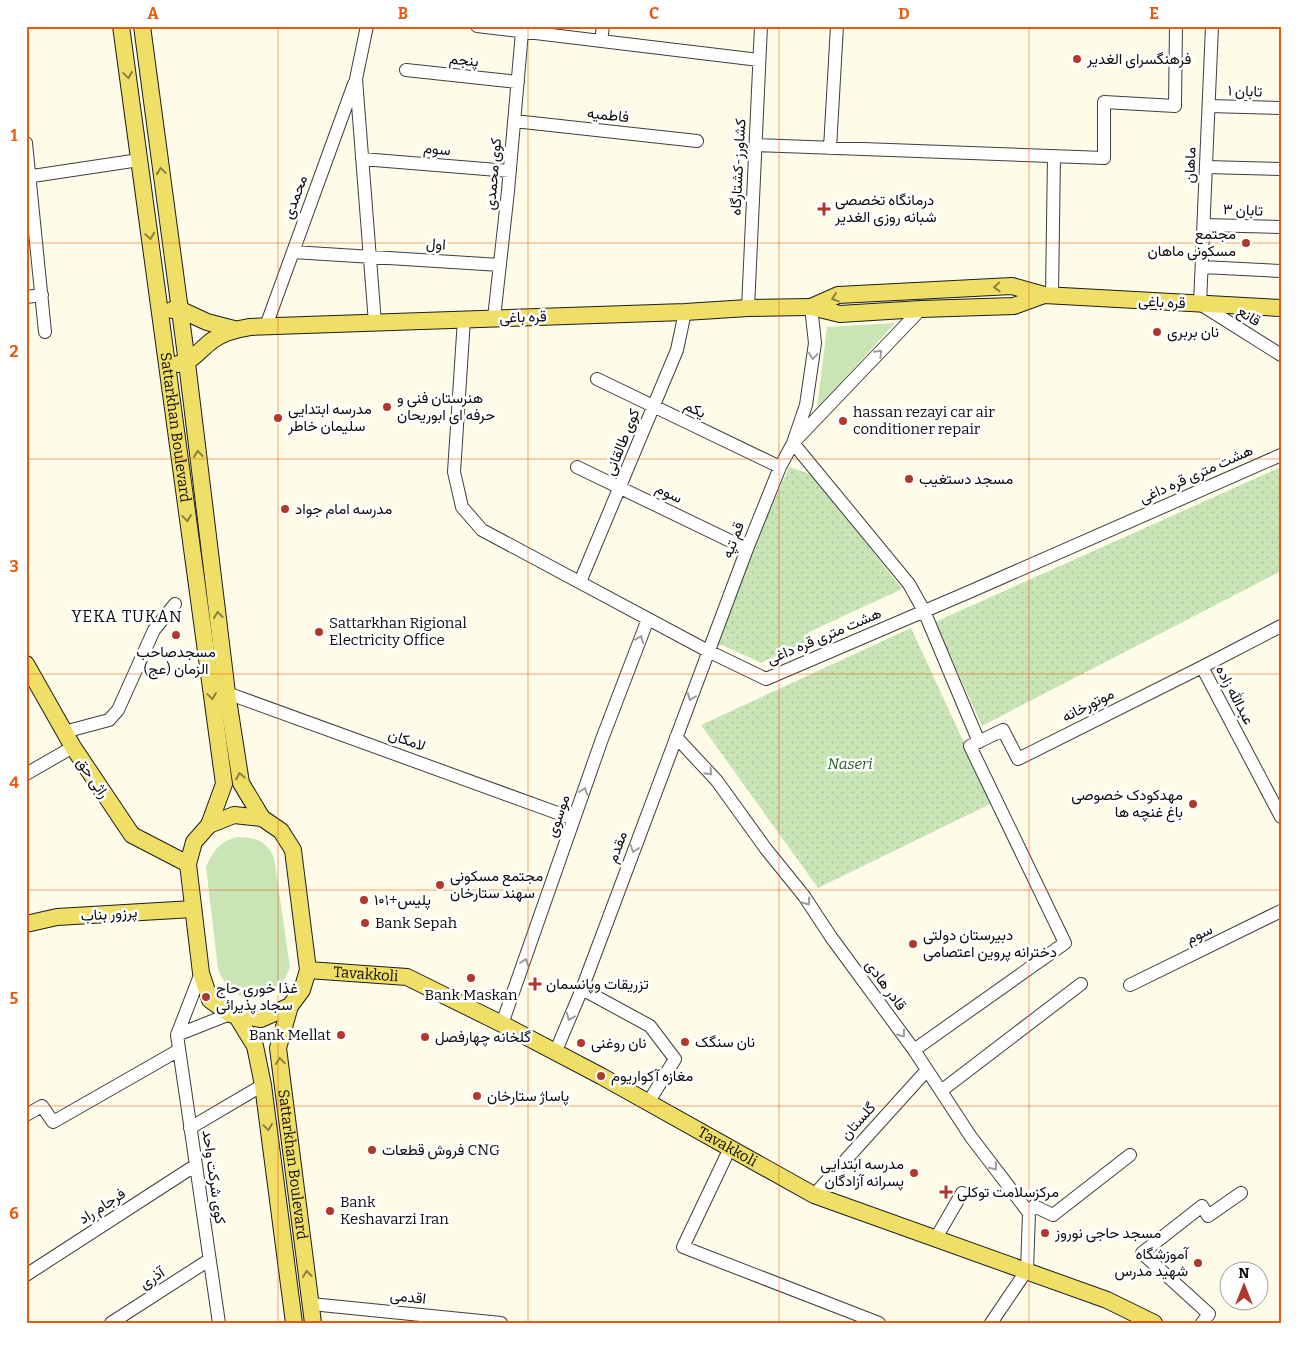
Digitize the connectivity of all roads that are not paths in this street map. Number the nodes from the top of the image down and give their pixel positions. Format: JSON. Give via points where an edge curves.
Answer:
{"nodes":[{"id":1,"x":121,"y":26,"type":"edge"},
{"id":2,"x":142,"y":26,"type":"edge"},
{"id":3,"x":367,"y":26,"type":"edge"},
{"id":4,"x":477,"y":26,"type":"edge"},
{"id":5,"x":603,"y":26,"type":"edge"},
{"id":6,"x":761,"y":26,"type":"edge"},
{"id":7,"x":837,"y":26,"type":"edge"},
{"id":8,"x":1176,"y":26,"type":"edge"},
{"id":9,"x":1212,"y":26,"type":"edge"},
{"id":10,"x":522,"y":32,"type":"junction"},
{"id":11,"x":601,"y":41,"type":"junction"},
{"id":12,"x":759,"y":60,"type":"junction"},
{"id":13,"x":406,"y":70,"type":"dead end"},
{"id":14,"x":356,"y":79,"type":"junction"},
{"id":15,"x":518,"y":82,"type":"junction"},
{"id":16,"x":1208,"y":106,"type":"junction"},
{"id":17,"x":1281,"y":108,"type":"edge"},
{"id":18,"x":514,"y":121,"type":"junction"},
{"id":19,"x":697,"y":141,"type":"dead end"},
{"id":20,"x":26,"y":143,"type":"edge"},
{"id":21,"x":755,"y":145,"type":"junction"},
{"id":22,"x":830,"y":148,"type":"junction"},
{"id":23,"x":1054,"y":156,"type":"junction"},
{"id":24,"x":362,"y":159,"type":"junction"},
{"id":25,"x":139,"y":160,"type":"junction"},
{"id":26,"x":1206,"y":167,"type":"junction"},
{"id":27,"x":1281,"y":170,"type":"edge"},
{"id":28,"x":510,"y":171,"type":"junction"},
{"id":29,"x":28,"y":177,"type":"edge"},
{"id":30,"x":1204,"y":225,"type":"junction"},
{"id":31,"x":1281,"y":227,"type":"edge"},
{"id":32,"x":31,"y":237,"type":"edge"},
{"id":33,"x":293,"y":252,"type":"junction"},
{"id":34,"x":370,"y":256,"type":"junction"},
{"id":35,"x":500,"y":265,"type":"junction"},
{"id":36,"x":1202,"y":267,"type":"junction"},
{"id":37,"x":1281,"y":271,"type":"edge"},
{"id":38,"x":42,"y":295,"type":"junction"},
{"id":39,"x":1048,"y":295,"type":"junction"},
{"id":40,"x":26,"y":298,"type":"edge"},
{"id":41,"x":1200,"y":304,"type":"junction"},
{"id":42,"x":811,"y":307,"type":"junction"},
{"id":43,"x":748,"y":308,"type":"junction"},
{"id":44,"x":1281,"y":308,"type":"edge"},
{"id":45,"x":180,"y":309,"type":"junction"},
{"id":46,"x":921,"y":309,"type":"junction"},
{"id":47,"x":161,"y":311,"type":"junction"},
{"id":48,"x":685,"y":312,"type":"junction"},
{"id":49,"x":494,"y":318,"type":"junction"},
{"id":50,"x":464,"y":319,"type":"junction"},
{"id":51,"x":375,"y":323,"type":"junction"},
{"id":52,"x":266,"y":326,"type":"junction"},
{"id":53,"x":234,"y":329,"type":"junction"},
{"id":54,"x":45,"y":332,"type":"dead end"},
{"id":55,"x":1281,"y":355,"type":"edge"},
{"id":56,"x":187,"y":363,"type":"junction"},
{"id":57,"x":167,"y":365,"type":"junction"},
{"id":58,"x":597,"y":379,"type":"dead end"},
{"id":59,"x":654,"y":407,"type":"junction"},
{"id":60,"x":793,"y":443,"type":"junction"},
{"id":61,"x":1281,"y":455,"type":"edge"},
{"id":62,"x":578,"y":467,"type":"dead end"},
{"id":63,"x":780,"y":467,"type":"junction"},
{"id":64,"x":621,"y":488,"type":"junction"},
{"id":65,"x":747,"y":549,"type":"junction"},
{"id":66,"x":580,"y":582,"type":"junction"},
{"id":67,"x":175,"y":604,"type":"dead end"},
{"id":68,"x":924,"y":611,"type":"junction"},
{"id":69,"x":648,"y":619,"type":"junction"},
{"id":70,"x":1281,"y":626,"type":"edge"},
{"id":71,"x":708,"y":652,"type":"junction"},
{"id":72,"x":26,"y":664,"type":"edge"},
{"id":73,"x":1202,"y":667,"type":"junction"},
{"id":74,"x":228,"y":693,"type":"junction"},
{"id":75,"x":64,"y":732,"type":"junction"},
{"id":76,"x":676,"y":737,"type":"junction"},
{"id":77,"x":979,"y":742,"type":"junction"},
{"id":78,"x":73,"y":747,"type":"junction"},
{"id":79,"x":26,"y":774,"type":"edge"},
{"id":80,"x":1281,"y":817,"type":"edge"},
{"id":81,"x":262,"y":818,"type":"junction"},
{"id":82,"x":574,"y":819,"type":"junction"},
{"id":83,"x":209,"y":825,"type":"junction"},
{"id":84,"x":188,"y":864,"type":"junction"},
{"id":85,"x":193,"y":909,"type":"junction"},
{"id":86,"x":1281,"y":911,"type":"edge"},
{"id":87,"x":26,"y":924,"type":"edge"},
{"id":88,"x":308,"y":970,"type":"junction"},
{"id":89,"x":201,"y":973,"type":"junction"},
{"id":90,"x":1081,"y":984,"type":"dead end"},
{"id":91,"x":1130,"y":985,"type":"dead end"},
{"id":92,"x":582,"y":989,"type":"junction"},
{"id":93,"x":290,"y":1006,"type":"junction"},
{"id":94,"x":233,"y":1014,"type":"junction"},
{"id":95,"x":502,"y":1024,"type":"junction"},
{"id":96,"x":177,"y":1035,"type":"junction"},
{"id":97,"x":179,"y":1050,"type":"junction"},
{"id":98,"x":914,"y":1050,"type":"junction"},
{"id":99,"x":556,"y":1053,"type":"junction"},
{"id":100,"x":927,"y":1070,"type":"junction"},
{"id":101,"x":263,"y":1085,"type":"junction"},
{"id":102,"x":941,"y":1091,"type":"junction"},
{"id":103,"x":648,"y":1103,"type":"junction"},
{"id":104,"x":26,"y":1115,"type":"edge"},
{"id":105,"x":190,"y":1128,"type":"junction"},
{"id":106,"x":730,"y":1148,"type":"junction"},
{"id":107,"x":1130,"y":1155,"type":"dead end"},
{"id":108,"x":196,"y":1165,"type":"junction"},
{"id":109,"x":1241,"y":1193,"type":"dead end"},
{"id":110,"x":962,"y":1194,"type":"dead end"},
{"id":111,"x":814,"y":1195,"type":"junction"},
{"id":112,"x":1029,"y":1213,"type":"junction"},
{"id":113,"x":936,"y":1238,"type":"junction"},
{"id":114,"x":210,"y":1260,"type":"junction"},
{"id":115,"x":1027,"y":1270,"type":"junction"},
{"id":116,"x":27,"y":1273,"type":"edge"},
{"id":117,"x":311,"y":1304,"type":"junction"},
{"id":118,"x":112,"y":1323,"type":"edge"},
{"id":119,"x":219,"y":1323,"type":"edge"},
{"id":120,"x":294,"y":1323,"type":"edge"},
{"id":121,"x":313,"y":1323,"type":"edge"},
{"id":122,"x":501,"y":1323,"type":"edge"},
{"id":123,"x":879,"y":1323,"type":"edge"},
{"id":124,"x":991,"y":1323,"type":"edge"},
{"id":125,"x":1154,"y":1323,"type":"edge"},
{"id":126,"x":1202,"y":1323,"type":"edge"}],
"edges":[{"from":1,"to":25,"type":"main road","name":"Sattarkhan Boulevard","one_way":true},
{"from":45,"to":2,"type":"main road","name":"Sattarkhan Boulevard","one_way":true},
{"from":3,"to":14,"type":"street","name":"محمدی"},
{"from":4,"to":10,"type":"street"},
{"from":5,"to":11,"type":"street"},
{"from":6,"to":12,"type":"street","name":"کشاورز-کشتارگاه"},
{"from":7,"to":22,"type":"street"},
{"from":8,"to":23,"type":"street","via":[[1175,106],[1104,102],[1104,158]]},
{"from":9,"to":16,"type":"street","name":"ماهان"},
{"from":10,"to":11,"type":"street"},
{"from":10,"to":15,"type":"street","name":"کوی محمدی"},
{"from":11,"to":12,"type":"street"},
{"from":12,"to":21,"type":"street","name":"کشاورز-کشتارگاه"},
{"from":13,"to":15,"type":"street","name":"پنجم"},
{"from":14,"to":24,"type":"street","name":"محمدی"},
{"from":14,"to":33,"type":"street","name":"محمدی"},
{"from":15,"to":18,"type":"street","name":"کوی محمدی"},
{"from":16,"to":17,"type":"street","name":"تابان ۱"},
{"from":16,"to":26,"type":"street","name":"ماهان"},
{"from":18,"to":19,"type":"street","name":"فاطمیه"},
{"from":18,"to":28,"type":"street","name":"کوی محمدی"},
{"from":20,"to":29,"type":"street"},
{"from":21,"to":22,"type":"street"},
{"from":21,"to":43,"type":"street","name":"کشاورز-کشتارگاه"},
{"from":22,"to":23,"type":"street"},
{"from":23,"to":39,"type":"street"},
{"from":24,"to":28,"type":"street","name":"سوم"},
{"from":24,"to":34,"type":"street","name":"محمدی"},
{"from":25,"to":29,"type":"street"},
{"from":25,"to":47,"type":"main road","name":"Sattarkhan Boulevard","one_way":true},
{"from":26,"to":27,"type":"street"},
{"from":26,"to":30,"type":"street","name":"ماهان"},
{"from":28,"to":35,"type":"street","name":"کوی محمدی"},
{"from":29,"to":32,"type":"street"},
{"from":30,"to":31,"type":"street","name":"تابان ۳"},
{"from":30,"to":36,"type":"street","name":"ماهان"},
{"from":32,"to":38,"type":"street"},
{"from":33,"to":34,"type":"street","name":"اول"},
{"from":33,"to":52,"type":"street","name":"محمدی"},
{"from":34,"to":35,"type":"street","name":"اول"},
{"from":34,"to":51,"type":"street","name":"محمدی"},
{"from":35,"to":49,"type":"street","name":"کوی محمدی"},
{"from":36,"to":37,"type":"street"},
{"from":36,"to":41,"type":"street","name":"ماهان"},
{"from":38,"to":40,"type":"street"},
{"from":38,"to":54,"type":"street"},
{"from":39,"to":41,"type":"main road","name":"قره باغی"},
{"from":39,"to":42,"type":"main road","one_way":true,"via":[[1012,286],[838,295]]},
{"from":39,"to":46,"type":"main road","via":[[1014,306]]},
{"from":41,"to":44,"type":"main road","name":"قره باغی"},
{"from":41,"to":55,"type":"street","name":"قانع"},
{"from":42,"to":43,"type":"main road","name":"قره باغی"},
{"from":42,"to":46,"type":"main road","via":[[840,314]]},
{"from":42,"to":60,"type":"street","name":"قم تپه","one_way":true,"via":[[815,343],[806,405]]},
{"from":43,"to":48,"type":"main road","name":"قره باغی"},
{"from":45,"to":47,"type":"main road"},
{"from":45,"to":53,"type":"main road","name":"قره باغی","via":[[207,322]]},
{"from":45,"to":56,"type":"main road","name":"Sattarkhan Boulevard"},
{"from":60,"to":46,"type":"street","name":"قم تپه","one_way":true},
{"from":47,"to":57,"type":"main road","name":"Sattarkhan Boulevard"},
{"from":48,"to":49,"type":"main road","name":"قره باغی"},
{"from":48,"to":59,"type":"street","name":"کوی طالقانی","via":[[677,350]]},
{"from":49,"to":50,"type":"main road","name":"قره باغی"},
{"from":50,"to":51,"type":"main road","name":"قره باغی"},
{"from":50,"to":66,"type":"street","name":"هشت متری قره داغی","via":[[454,472],[462,508],[482,530]]},
{"from":51,"to":52,"type":"main road","name":"قره باغی"},
{"from":52,"to":53,"type":"main road","name":"قره باغی"},
{"from":53,"to":56,"type":"main road","name":"قره باغی","via":[[214,339]]},
{"from":56,"to":57,"type":"main road"},
{"from":74,"to":56,"type":"main road","name":"Sattarkhan Boulevard","one_way":true},
{"from":57,"to":83,"type":"main road","name":"Sattarkhan Boulevard","one_way":true,"via":[[224,784]]},
{"from":58,"to":59,"type":"street","name":"یکم"},
{"from":59,"to":63,"type":"street","name":"یکم"},
{"from":59,"to":64,"type":"street","name":"کوی طالقانی"},
{"from":60,"to":63,"type":"street","name":"قم تپه"},
{"from":60,"to":68,"type":"street","via":[[909,584]]},
{"from":61,"to":68,"type":"street","name":"هشت متری قره داغی"},
{"from":62,"to":64,"type":"street","name":"سوم"},
{"from":63,"to":65,"type":"street","name":"قم تپه"},
{"from":64,"to":65,"type":"street","name":"سوم"},
{"from":64,"to":66,"type":"street","name":"کوی طالقانی"},
{"from":65,"to":71,"type":"street","name":"قم تپه"},
{"from":66,"to":69,"type":"street","name":"هشت متری قره داغی"},
{"from":67,"to":75,"type":"street","via":[[154,630],[118,710],[109,720]]},
{"from":68,"to":71,"type":"street","name":"هشت متری قره داغی","via":[[766,679]]},
{"from":68,"to":77,"type":"street"},
{"from":69,"to":71,"type":"street","name":"هشت متری قره داغی"},
{"from":82,"to":69,"type":"street","name":"موسوی","one_way":true},
{"from":70,"to":73,"type":"street","name":"عبدالله زاده"},
{"from":71,"to":76,"type":"street","name":"مقدم","one_way":true},
{"from":72,"to":75,"type":"main road","name":"راثی حق"},
{"from":73,"to":77,"type":"street","name":"موتورخانه","via":[[1018,759],[1003,730]]},
{"from":73,"to":80,"type":"street","name":"عبدالله زاده"},
{"from":81,"to":74,"type":"main road","name":"Sattarkhan Boulevard","one_way":true,"via":[[241,783]]},
{"from":74,"to":82,"type":"street","name":"لامکان"},
{"from":75,"to":78,"type":"main road","name":"راثی حق"},
{"from":76,"to":92,"type":"street","name":"مقدم","one_way":true},
{"from":76,"to":98,"type":"street","name":"قادر هادی","one_way":true,"via":[[717,781]]},
{"from":77,"to":98,"type":"street","via":[[970,746],[1065,943]]},
{"from":78,"to":79,"type":"street"},
{"from":78,"to":84,"type":"main road","name":"راثی حق","via":[[132,835]]},
{"from":81,"to":83,"type":"main road","via":[[234,815]]},
{"from":81,"to":88,"type":"main road","via":[[281,831],[293,850]]},
{"from":95,"to":82,"type":"street","name":"موسوی","one_way":true},
{"from":83,"to":84,"type":"main road","via":[[194,842]]},
{"from":84,"to":85,"type":"main road"},
{"from":85,"to":87,"type":"main road","name":"پرزور بناب","via":[[57,917]]},
{"from":85,"to":89,"type":"main road"},
{"from":86,"to":91,"type":"street","name":"سوم"},
{"from":88,"to":93,"type":"main road","name":"Sattarkhan Boulevard","via":[[302,990]]},
{"from":88,"to":95,"type":"main road","name":"Tavakkoli","via":[[407,977]]},
{"from":89,"to":94,"type":"main road","via":[[210,1000]]},
{"from":89,"to":96,"type":"street"},
{"from":90,"to":102,"type":"street"},
{"from":92,"to":99,"type":"street","name":"مقدم","one_way":true},
{"from":92,"to":103,"type":"street","via":[[650,1026],[675,1059]]},
{"from":93,"to":94,"type":"main road","via":[[261,1019]]},
{"from":117,"to":93,"type":"main road","name":"Sattarkhan Boulevard","one_way":true,"via":[[278,1048]]},
{"from":94,"to":96,"type":"street"},
{"from":94,"to":101,"type":"main road","name":"Sattarkhan Boulevard","via":[[255,1046]]},
{"from":95,"to":99,"type":"main road","name":"Tavakkoli"},
{"from":96,"to":97,"type":"street","name":"کوی شرکت واحد"},
{"from":97,"to":104,"type":"street","via":[[52,1122],[42,1106]]},
{"from":97,"to":105,"type":"street","name":"کوی شرکت واحد"},
{"from":98,"to":100,"type":"street","name":"قادر هادی"},
{"from":99,"to":103,"type":"main road","name":"Tavakkoli"},
{"from":100,"to":102,"type":"street","name":"قادر هادی"},
{"from":100,"to":111,"type":"street","name":"گلستان"},
{"from":101,"to":105,"type":"street"},
{"from":101,"to":120,"type":"main road","name":"Sattarkhan Boulevard","one_way":true},
{"from":102,"to":112,"type":"street","name":"قادر هادی","one_way":true,"via":[[971,1137]]},
{"from":103,"to":106,"type":"main road","name":"Tavakkoli"},
{"from":105,"to":108,"type":"street","name":"کوی شرکت واحد"},
{"from":106,"to":111,"type":"main road","name":"Tavakkoli"},
{"from":106,"to":123,"type":"street","via":[[683,1247]]},
{"from":107,"to":112,"type":"street","via":[[1053,1215],[1034,1206]]},
{"from":108,"to":114,"type":"street","name":"کوی شرکت واحد"},
{"from":108,"to":116,"type":"street","name":"فرجام راد"},
{"from":109,"to":126,"type":"street","via":[[1208,1216],[1202,1206],[1142,1252],[1209,1314]]},
{"from":110,"to":113,"type":"street"},
{"from":111,"to":113,"type":"main road","name":"Tavakkoli"},
{"from":112,"to":115,"type":"street"},
{"from":113,"to":115,"type":"main road","name":"Tavakkoli"},
{"from":114,"to":118,"type":"street","name":"آذری"},
{"from":114,"to":119,"type":"street","name":"کوی شرکت واحد"},
{"from":115,"to":124,"type":"street"},
{"from":115,"to":125,"type":"main road","name":"Tavakkoli","via":[[1107,1300]]},
{"from":117,"to":121,"type":"main road","name":"Sattarkhan Boulevard"},
{"from":117,"to":122,"type":"street","name":"اقدمی"}]}
